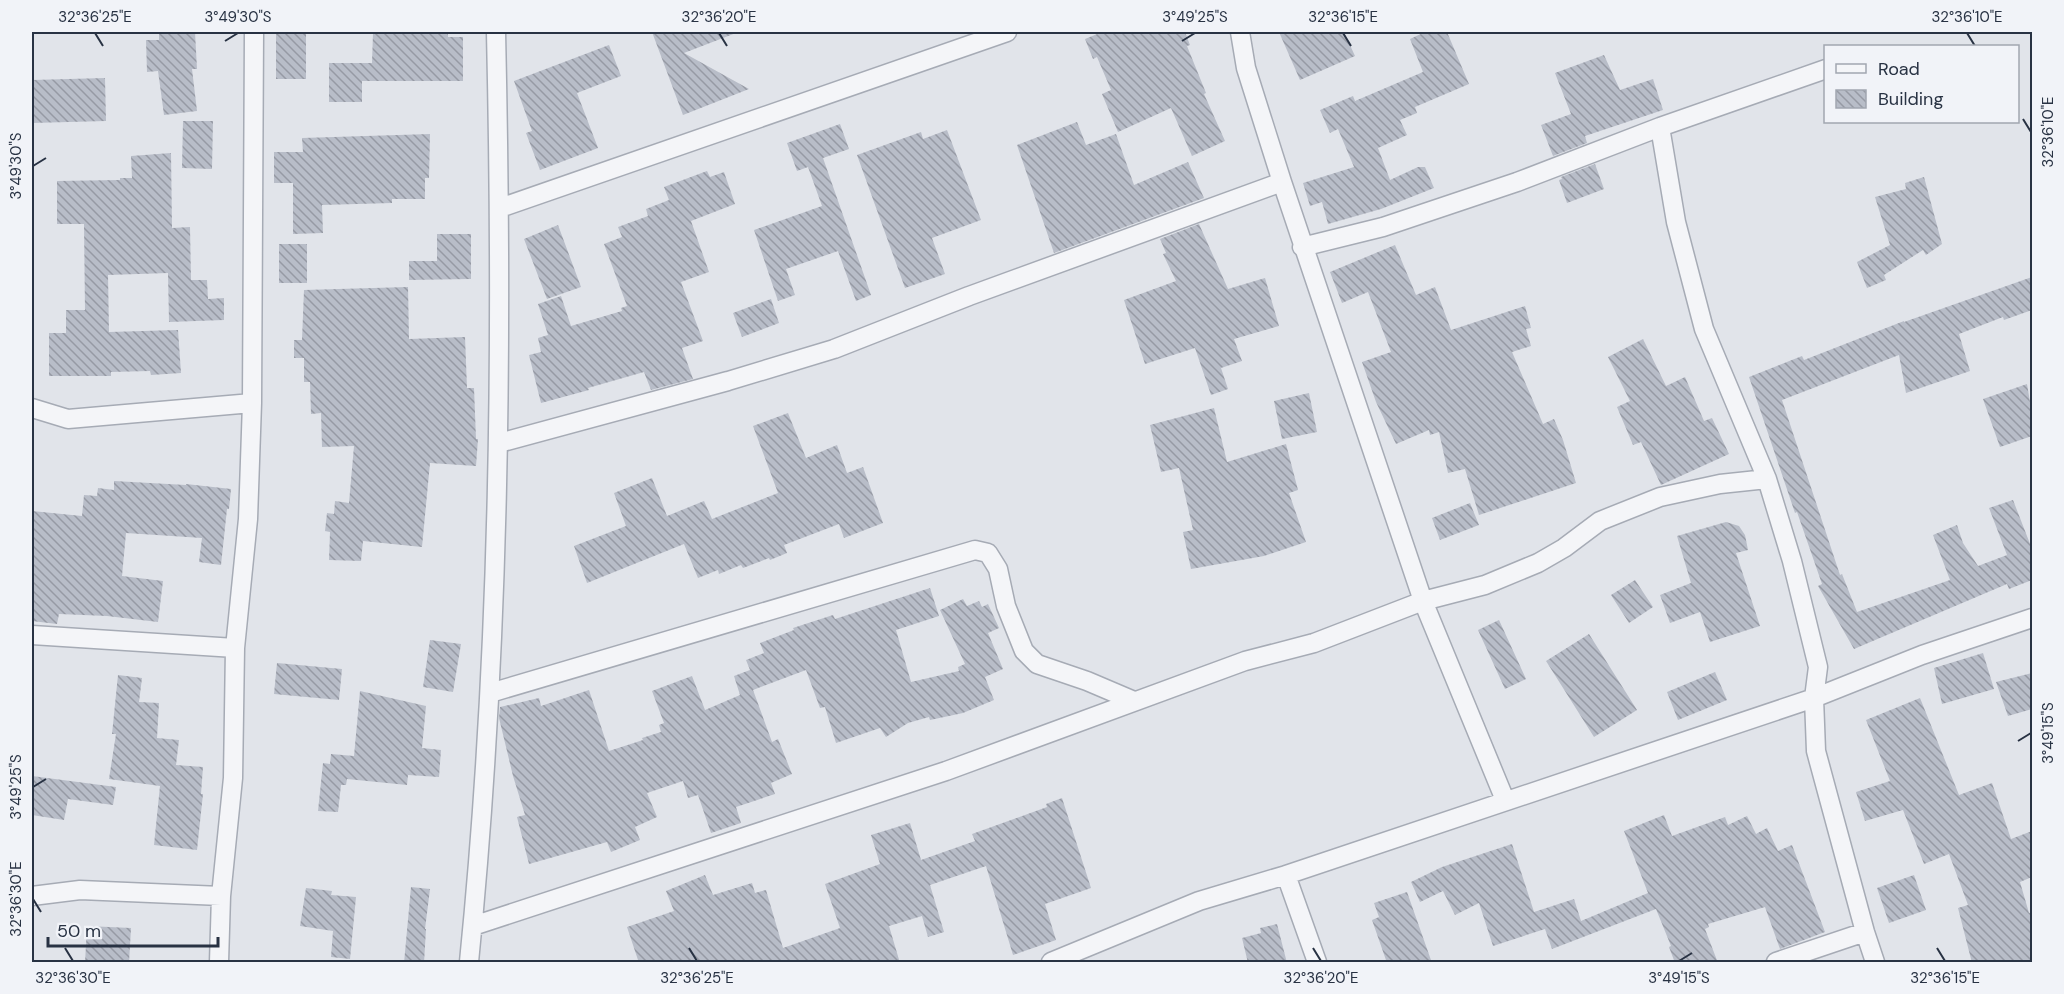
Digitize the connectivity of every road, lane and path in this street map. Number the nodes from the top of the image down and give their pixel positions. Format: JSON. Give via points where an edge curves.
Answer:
{"nodes":[{"id":1,"x":254,"y":32,"type":"edge"},
{"id":2,"x":496,"y":32,"type":"edge"},
{"id":3,"x":1007,"y":32,"type":"edge"},
{"id":4,"x":1240,"y":32,"type":"edge"},
{"id":5,"x":1824,"y":70,"type":"edge"},
{"id":6,"x":1660,"y":127,"type":"junction"},
{"id":7,"x":1282,"y":183,"type":"junction"},
{"id":8,"x":500,"y":208,"type":"junction"},
{"id":9,"x":1302,"y":247,"type":"junction"},
{"id":10,"x":252,"y":403,"type":"junction"},
{"id":11,"x":32,"y":408,"type":"edge"},
{"id":12,"x":499,"y":443,"type":"junction"},
{"id":13,"x":1767,"y":479,"type":"junction"},
{"id":14,"x":1422,"y":601,"type":"junction"},
{"id":15,"x":2032,"y":618,"type":"edge"},
{"id":16,"x":32,"y":635,"type":"edge"},
{"id":17,"x":235,"y":648,"type":"junction"},
{"id":18,"x":490,"y":693,"type":"junction"},
{"id":19,"x":1814,"y":698,"type":"junction"},
{"id":20,"x":1134,"y":701,"type":"junction"},
{"id":21,"x":1505,"y":800,"type":"junction"},
{"id":22,"x":1286,"y":875,"type":"junction"},
{"id":23,"x":32,"y":896,"type":"edge"},
{"id":24,"x":221,"y":896,"type":"junction"},
{"id":25,"x":472,"y":926,"type":"junction"},
{"id":26,"x":1865,"y":932,"type":"junction"},
{"id":27,"x":219,"y":963,"type":"edge"},
{"id":28,"x":469,"y":963,"type":"edge"},
{"id":29,"x":1051,"y":963,"type":"edge"},
{"id":30,"x":1317,"y":963,"type":"edge"},
{"id":31,"x":1776,"y":963,"type":"edge"},
{"id":32,"x":1875,"y":963,"type":"edge"}],
"edges":[{"from":1,"to":10,"type":"street"},
{"from":2,"to":8,"type":"street"},
{"from":3,"to":8,"type":"street"},
{"from":4,"to":7,"type":"street","via":[[1246,68]]},
{"from":5,"to":6,"type":"street"},
{"from":6,"to":9,"type":"street","via":[[1428,212]]},
{"from":6,"to":13,"type":"street","via":[[1676,222],[1704,329]]},
{"from":7,"to":9,"type":"street"},
{"from":7,"to":12,"type":"street","via":[[834,349]]},
{"from":8,"to":12,"type":"street"},
{"from":9,"to":14,"type":"street"},
{"from":10,"to":11,"type":"street","via":[[68,419]]},
{"from":10,"to":17,"type":"street","via":[[248,519]]},
{"from":12,"to":18,"type":"street"},
{"from":13,"to":14,"type":"street","via":[[1660,497],[1600,521],[1538,563],[1485,585]]},
{"from":13,"to":19,"type":"street","via":[[1818,667]]},
{"from":14,"to":20,"type":"street","via":[[1314,643],[1245,661]]},
{"from":14,"to":21,"type":"street"},
{"from":15,"to":19,"type":"street","via":[[1922,655]]},
{"from":16,"to":17,"type":"street"},
{"from":17,"to":24,"type":"street","via":[[233,778]]},
{"from":18,"to":20,"type":"street","via":[[975,550],[988,552],[998,568],[1006,606],[1024,651],[1037,664]]},
{"from":18,"to":25,"type":"street"},
{"from":19,"to":21,"type":"street"},
{"from":19,"to":26,"type":"street","via":[[1816,751]]},
{"from":20,"to":25,"type":"street","via":[[946,771]]},
{"from":21,"to":22,"type":"street"},
{"from":22,"to":29,"type":"street","via":[[1199,901]]},
{"from":22,"to":30,"type":"street"},
{"from":23,"to":24,"type":"street","via":[[80,890]]},
{"from":24,"to":27,"type":"street"},
{"from":25,"to":28,"type":"street"},
{"from":26,"to":31,"type":"street"},
{"from":26,"to":32,"type":"street"}]}
